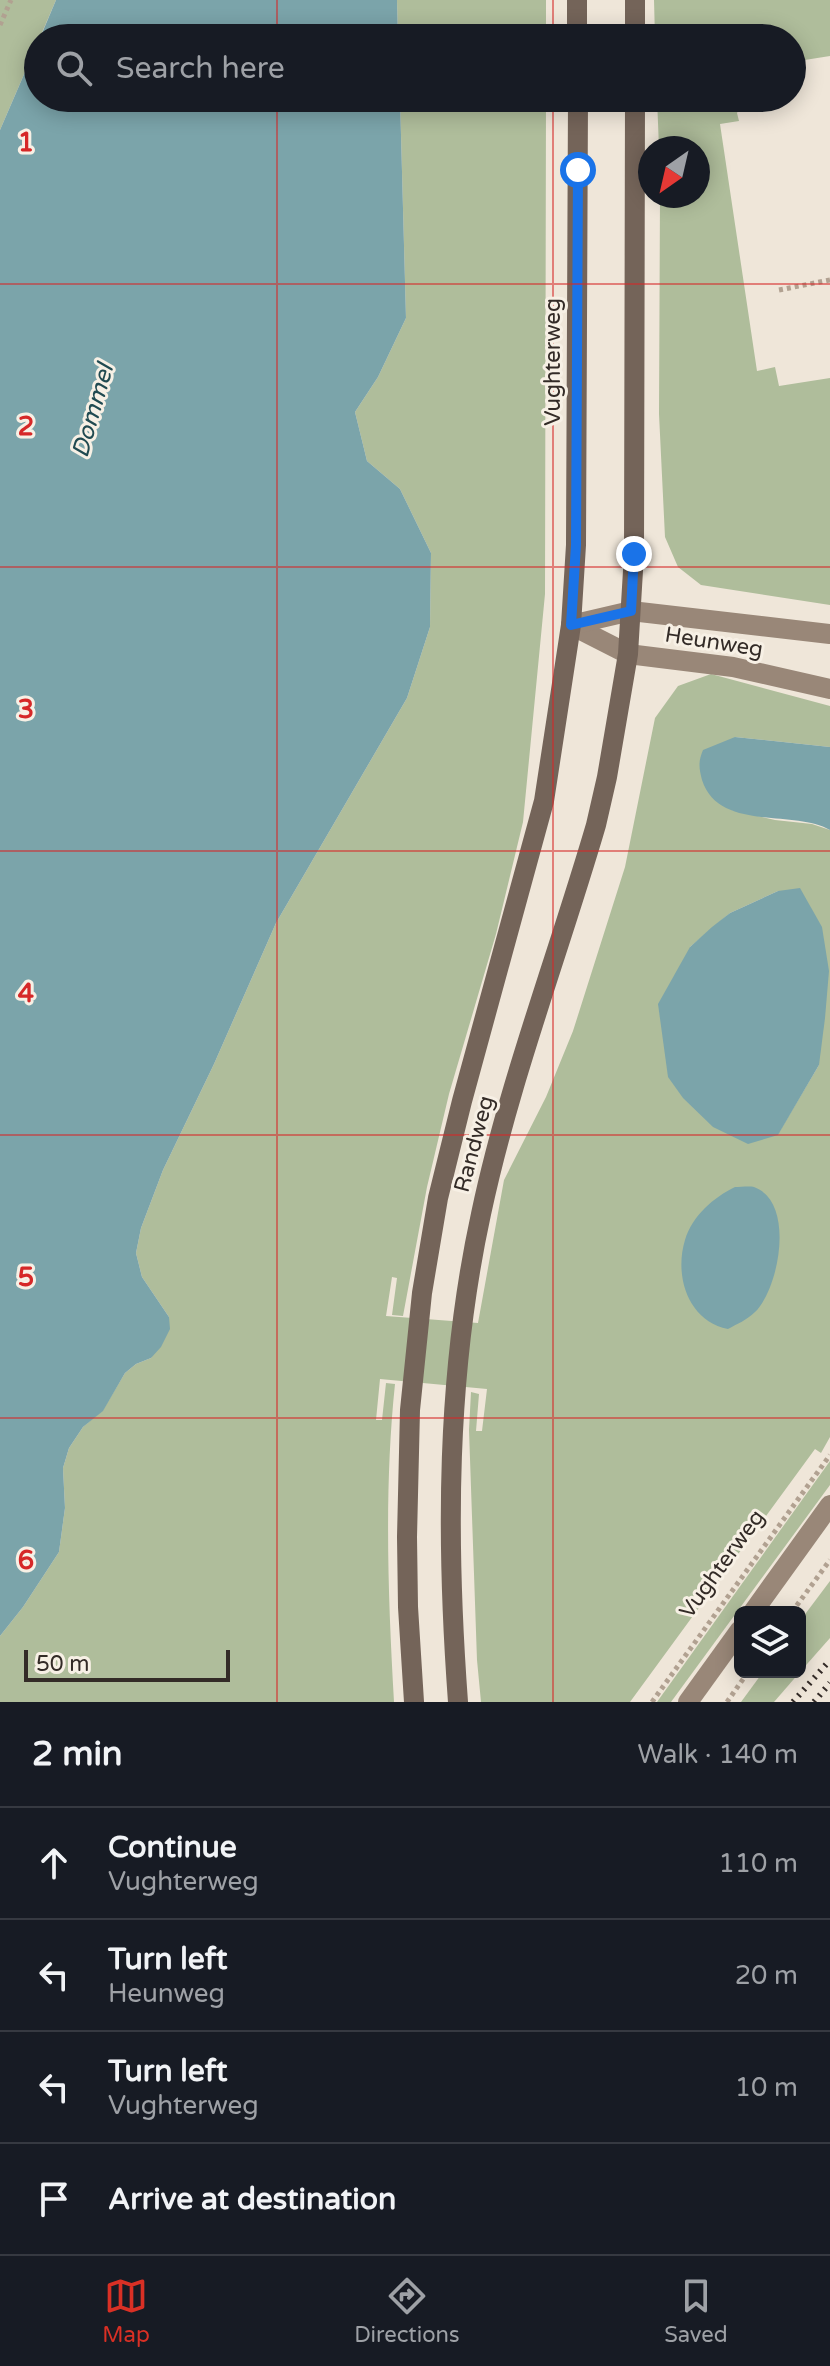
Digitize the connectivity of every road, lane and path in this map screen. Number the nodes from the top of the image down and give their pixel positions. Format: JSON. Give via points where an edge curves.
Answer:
{"nodes":[{"id":1,"x":11,"y":0,"type":"edge"},
{"id":2,"x":577,"y":0,"type":"edge"},
{"id":3,"x":635,"y":0,"type":"edge"},
{"id":4,"x":577,"y":24,"type":"edge"},
{"id":5,"x":635,"y":24,"type":"edge"},
{"id":6,"x":0,"y":25,"type":"edge"},
{"id":7,"x":578,"y":112,"type":"edge"},
{"id":8,"x":635,"y":112,"type":"edge"},
{"id":9,"x":830,"y":280,"type":"edge"},
{"id":10,"x":779,"y":290,"type":"dead end"},
{"id":11,"x":631,"y":611,"type":"junction"},
{"id":12,"x":571,"y":625,"type":"junction"},
{"id":13,"x":830,"y":634,"type":"edge"},
{"id":14,"x":628,"y":654,"type":"junction"},
{"id":15,"x":830,"y":689,"type":"edge"},
{"id":16,"x":830,"y":1455,"type":"edge"},
{"id":17,"x":830,"y":1505,"type":"edge"},
{"id":18,"x":830,"y":1560,"type":"edge"},
{"id":19,"x":757,"y":1606,"type":"edge"},
{"id":20,"x":796,"y":1606,"type":"edge"},
{"id":21,"x":734,"y":1638,"type":"edge"},
{"id":22,"x":744,"y":1678,"type":"edge"},
{"id":23,"x":414,"y":1702,"type":"edge"},
{"id":24,"x":458,"y":1702,"type":"edge"},
{"id":25,"x":652,"y":1702,"type":"edge"},
{"id":26,"x":688,"y":1702,"type":"edge"},
{"id":27,"x":727,"y":1702,"type":"edge"}],
"edges":[{"from":1,"to":6,"type":"path"},
{"from":2,"to":4,"type":"main road"},
{"from":3,"to":5,"type":"main road"},
{"from":7,"to":12,"type":"main road","name":"Vughterweg"},
{"from":8,"to":11,"type":"main road"},
{"from":9,"to":10,"type":"path"},
{"from":11,"to":12,"type":"main road","name":"Heunweg"},
{"from":11,"to":13,"type":"main road","name":"Heunweg"},
{"from":11,"to":14,"type":"main road","name":"Randweg"},
{"from":12,"to":14,"type":"main road","name":"Heunweg"},
{"from":12,"to":23,"type":"main road","name":"Randweg","via":[[544,801],[462,1101],[422,1293],[410,1410],[408,1607]]},
{"from":14,"to":15,"type":"main road","name":"Heunweg","via":[[733,667]]},
{"from":14,"to":24,"type":"main road","name":"Randweg","via":[[596,825],[500,1135],[465,1298],[452,1419],[452,1613]]},
{"from":16,"to":25,"type":"path","name":"Vughterweg"},
{"from":17,"to":19,"type":"main road"},
{"from":18,"to":20,"type":"path"},
{"from":21,"to":26,"type":"main road"},
{"from":22,"to":27,"type":"path"}]}
